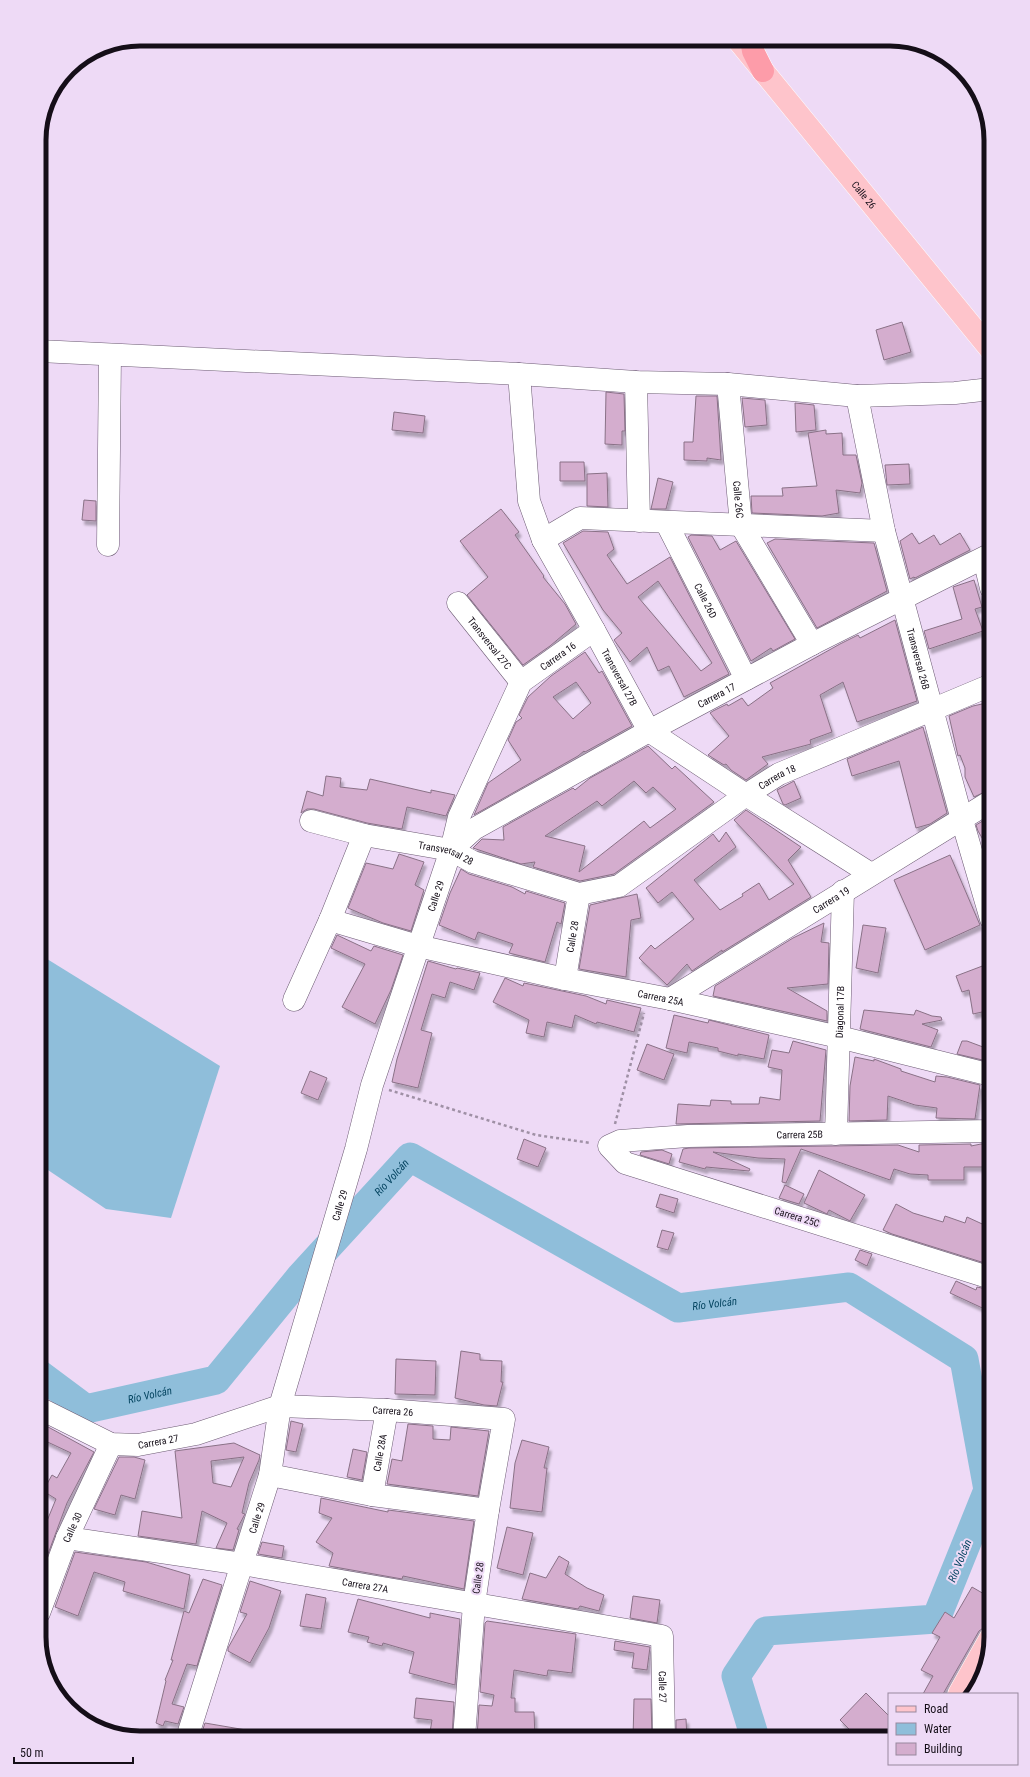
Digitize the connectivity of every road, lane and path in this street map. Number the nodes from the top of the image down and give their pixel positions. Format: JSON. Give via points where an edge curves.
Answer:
{"nodes":[{"id":1,"x":743,"y":46,"type":"edge"},
{"id":2,"x":752,"y":46,"type":"edge"},
{"id":3,"x":763,"y":71,"type":"junction"},
{"id":4,"x":984,"y":341,"type":"edge"},
{"id":5,"x":46,"y":351,"type":"edge"},
{"id":6,"x":110,"y":355,"type":"junction"},
{"id":7,"x":519,"y":374,"type":"junction"},
{"id":8,"x":636,"y":382,"type":"junction"},
{"id":9,"x":728,"y":384,"type":"junction"},
{"id":10,"x":984,"y":390,"type":"edge"},
{"id":11,"x":857,"y":396,"type":"junction"},
{"id":12,"x":639,"y":520,"type":"junction"},
{"id":13,"x":666,"y":522,"type":"junction"},
{"id":14,"x":741,"y":525,"type":"junction"},
{"id":15,"x":884,"y":531,"type":"junction"},
{"id":16,"x":543,"y":540,"type":"junction"},
{"id":17,"x":108,"y":545,"type":"dead end"},
{"id":18,"x":984,"y":558,"type":"edge"},
{"id":19,"x":902,"y":600,"type":"junction"},
{"id":20,"x":458,"y":603,"type":"dead end"},
{"id":21,"x":594,"y":630,"type":"junction"},
{"id":22,"x":812,"y":644,"type":"junction"},
{"id":23,"x":746,"y":679,"type":"junction"},
{"id":24,"x":521,"y":682,"type":"junction"},
{"id":25,"x":984,"y":688,"type":"edge"},
{"id":26,"x":932,"y":709,"type":"junction"},
{"id":27,"x":649,"y":731,"type":"junction"},
{"id":28,"x":746,"y":795,"type":"junction"},
{"id":29,"x":984,"y":806,"type":"edge"},
{"id":30,"x":311,"y":820,"type":"dead end"},
{"id":31,"x":962,"y":820,"type":"junction"},
{"id":32,"x":364,"y":835,"type":"junction"},
{"id":33,"x":451,"y":850,"type":"junction"},
{"id":34,"x":871,"y":874,"type":"junction"},
{"id":35,"x":843,"y":891,"type":"junction"},
{"id":36,"x":579,"y":894,"type":"junction"},
{"id":37,"x":984,"y":895,"type":"edge"},
{"id":38,"x":330,"y":920,"type":"junction"},
{"id":39,"x":418,"y":946,"type":"junction"},
{"id":40,"x":565,"y":979,"type":"junction"},
{"id":41,"x":649,"y":995,"type":"junction"},
{"id":42,"x":670,"y":998,"type":"junction"},
{"id":43,"x":294,"y":1000,"type":"dead end"},
{"id":44,"x":839,"y":1037,"type":"junction"},
{"id":45,"x":984,"y":1073,"type":"edge"},
{"id":46,"x":372,"y":1085,"type":"junction"},
{"id":47,"x":984,"y":1131,"type":"edge"},
{"id":48,"x":836,"y":1134,"type":"junction"},
{"id":49,"x":609,"y":1146,"type":"junction"},
{"id":50,"x":984,"y":1276,"type":"edge"},
{"id":51,"x":280,"y":1406,"type":"junction"},
{"id":52,"x":387,"y":1410,"type":"junction"},
{"id":53,"x":46,"y":1412,"type":"edge"},
{"id":54,"x":504,"y":1419,"type":"joint"},
{"id":55,"x":110,"y":1444,"type":"junction"},
{"id":56,"x":270,"y":1475,"type":"junction"},
{"id":57,"x":372,"y":1495,"type":"junction"},
{"id":58,"x":488,"y":1510,"type":"junction"},
{"id":59,"x":67,"y":1538,"type":"junction"},
{"id":60,"x":242,"y":1564,"type":"junction"},
{"id":61,"x":46,"y":1594,"type":"edge"},
{"id":62,"x":474,"y":1604,"type":"junction"},
{"id":63,"x":662,"y":1636,"type":"joint"},
{"id":64,"x":983,"y":1651,"type":"edge"},
{"id":65,"x":960,"y":1693,"type":"edge"},
{"id":66,"x":189,"y":1731,"type":"edge"},
{"id":67,"x":465,"y":1731,"type":"edge"},
{"id":68,"x":664,"y":1731,"type":"edge"}],
"edges":[{"from":1,"to":3,"type":"main road","name":"Calle 26"},
{"from":2,"to":3,"type":"highway"},
{"from":3,"to":4,"type":"main road","name":"Calle 26"},
{"from":5,"to":6,"type":"street"},
{"from":6,"to":7,"type":"street"},
{"from":6,"to":17,"type":"street"},
{"from":7,"to":8,"type":"street"},
{"from":7,"to":16,"type":"street","name":"Transversal 27B","via":[[529,501]]},
{"from":8,"to":9,"type":"street"},
{"from":8,"to":12,"type":"street"},
{"from":9,"to":11,"type":"street"},
{"from":9,"to":14,"type":"street","name":"Calle 26C"},
{"from":10,"to":11,"type":"street"},
{"from":11,"to":15,"type":"street","name":"Transversal 26B"},
{"from":12,"to":13,"type":"street"},
{"from":12,"to":16,"type":"street","via":[[580,518]]},
{"from":13,"to":14,"type":"street"},
{"from":13,"to":23,"type":"street","name":"Calle 26D"},
{"from":14,"to":15,"type":"street"},
{"from":14,"to":22,"type":"street","name":"Calle 26C"},
{"from":15,"to":19,"type":"street","name":"Transversal 26B"},
{"from":16,"to":21,"type":"street","name":"Transversal 27B"},
{"from":18,"to":19,"type":"street","name":"Carrera 17"},
{"from":19,"to":22,"type":"street","name":"Carrera 17"},
{"from":19,"to":26,"type":"street","name":"Transversal 26B"},
{"from":20,"to":24,"type":"street","name":"Transversal 27C"},
{"from":21,"to":24,"type":"street","name":"Carrera 16"},
{"from":21,"to":27,"type":"street","name":"Transversal 27B"},
{"from":22,"to":23,"type":"street","name":"Carrera 17"},
{"from":23,"to":27,"type":"street","name":"Carrera 17"},
{"from":24,"to":33,"type":"street","name":"Calle 29","via":[[458,818]]},
{"from":25,"to":26,"type":"street","name":"Carrera 18"},
{"from":26,"to":28,"type":"street","name":"Carrera 18","via":[[779,774]]},
{"from":26,"to":31,"type":"street","name":"Transversal 26B"},
{"from":27,"to":28,"type":"street","name":"Transversal 27B"},
{"from":27,"to":33,"type":"street","name":"Carrera 17","via":[[474,829]]},
{"from":28,"to":34,"type":"street","name":"Transversal 27B"},
{"from":28,"to":36,"type":"street","name":"Carrera 18","via":[[618,886]]},
{"from":29,"to":31,"type":"street","name":"Carrera 19"},
{"from":30,"to":32,"type":"street","name":"Transversal 28"},
{"from":31,"to":34,"type":"street","name":"Carrera 19"},
{"from":31,"to":37,"type":"street","name":"Transversal 26B"},
{"from":32,"to":33,"type":"street","name":"Transversal 28"},
{"from":32,"to":38,"type":"street"},
{"from":33,"to":36,"type":"street","name":"Transversal 28","via":[[473,862]]},
{"from":33,"to":39,"type":"street","name":"Calle 29"},
{"from":34,"to":35,"type":"street","name":"Carrera 19"},
{"from":35,"to":42,"type":"street","name":"Carrera 19"},
{"from":35,"to":44,"type":"street","name":"Diagonal 17B"},
{"from":36,"to":40,"type":"street","name":"Calle 28"},
{"from":38,"to":39,"type":"street","name":"Carrera 25A"},
{"from":38,"to":43,"type":"street"},
{"from":39,"to":40,"type":"street","name":"Carrera 25A"},
{"from":39,"to":46,"type":"street","name":"Calle 29"},
{"from":40,"to":41,"type":"street","name":"Carrera 25A"},
{"from":41,"to":42,"type":"street","name":"Carrera 25A"},
{"from":41,"to":49,"type":"path"},
{"from":42,"to":44,"type":"street","name":"Carrera 25A"},
{"from":44,"to":45,"type":"street","name":"Carrera 25A"},
{"from":44,"to":48,"type":"street","name":"Diagonal 17B"},
{"from":46,"to":49,"type":"path","via":[[536,1135]]},
{"from":46,"to":51,"type":"street","name":"Calle 29","via":[[356,1149]]},
{"from":47,"to":48,"type":"street","name":"Carrera 25B"},
{"from":48,"to":49,"type":"street","name":"Carrera 25B","via":[[688,1136],[620,1141]]},
{"from":49,"to":50,"type":"street","name":"Carrera 25C","via":[[625,1163]]},
{"from":51,"to":52,"type":"street","name":"Carrera 26"},
{"from":51,"to":55,"type":"street","name":"Carrera 27","via":[[196,1434],[138,1445]]},
{"from":51,"to":56,"type":"street","name":"Calle 29"},
{"from":52,"to":54,"type":"street","name":"Carrera 26"},
{"from":52,"to":57,"type":"street","name":"Calle 28A"},
{"from":53,"to":55,"type":"street","name":"Carrera 27"},
{"from":54,"to":58,"type":"street","name":"Calle 28"},
{"from":55,"to":59,"type":"street","name":"Calle 30"},
{"from":56,"to":57,"type":"street"},
{"from":56,"to":60,"type":"street","name":"Calle 29"},
{"from":57,"to":58,"type":"street"},
{"from":58,"to":62,"type":"street","name":"Calle 28"},
{"from":59,"to":60,"type":"street","name":"Carrera 27A"},
{"from":59,"to":61,"type":"street","name":"Calle 30"},
{"from":60,"to":62,"type":"street","name":"Carrera 27A"},
{"from":60,"to":66,"type":"street","name":"Calle 29"},
{"from":62,"to":63,"type":"street","name":"Carrera 27A"},
{"from":62,"to":67,"type":"street","name":"Calle 28"},
{"from":63,"to":68,"type":"street","name":"Calle 27"},
{"from":64,"to":65,"type":"main road"}]}
